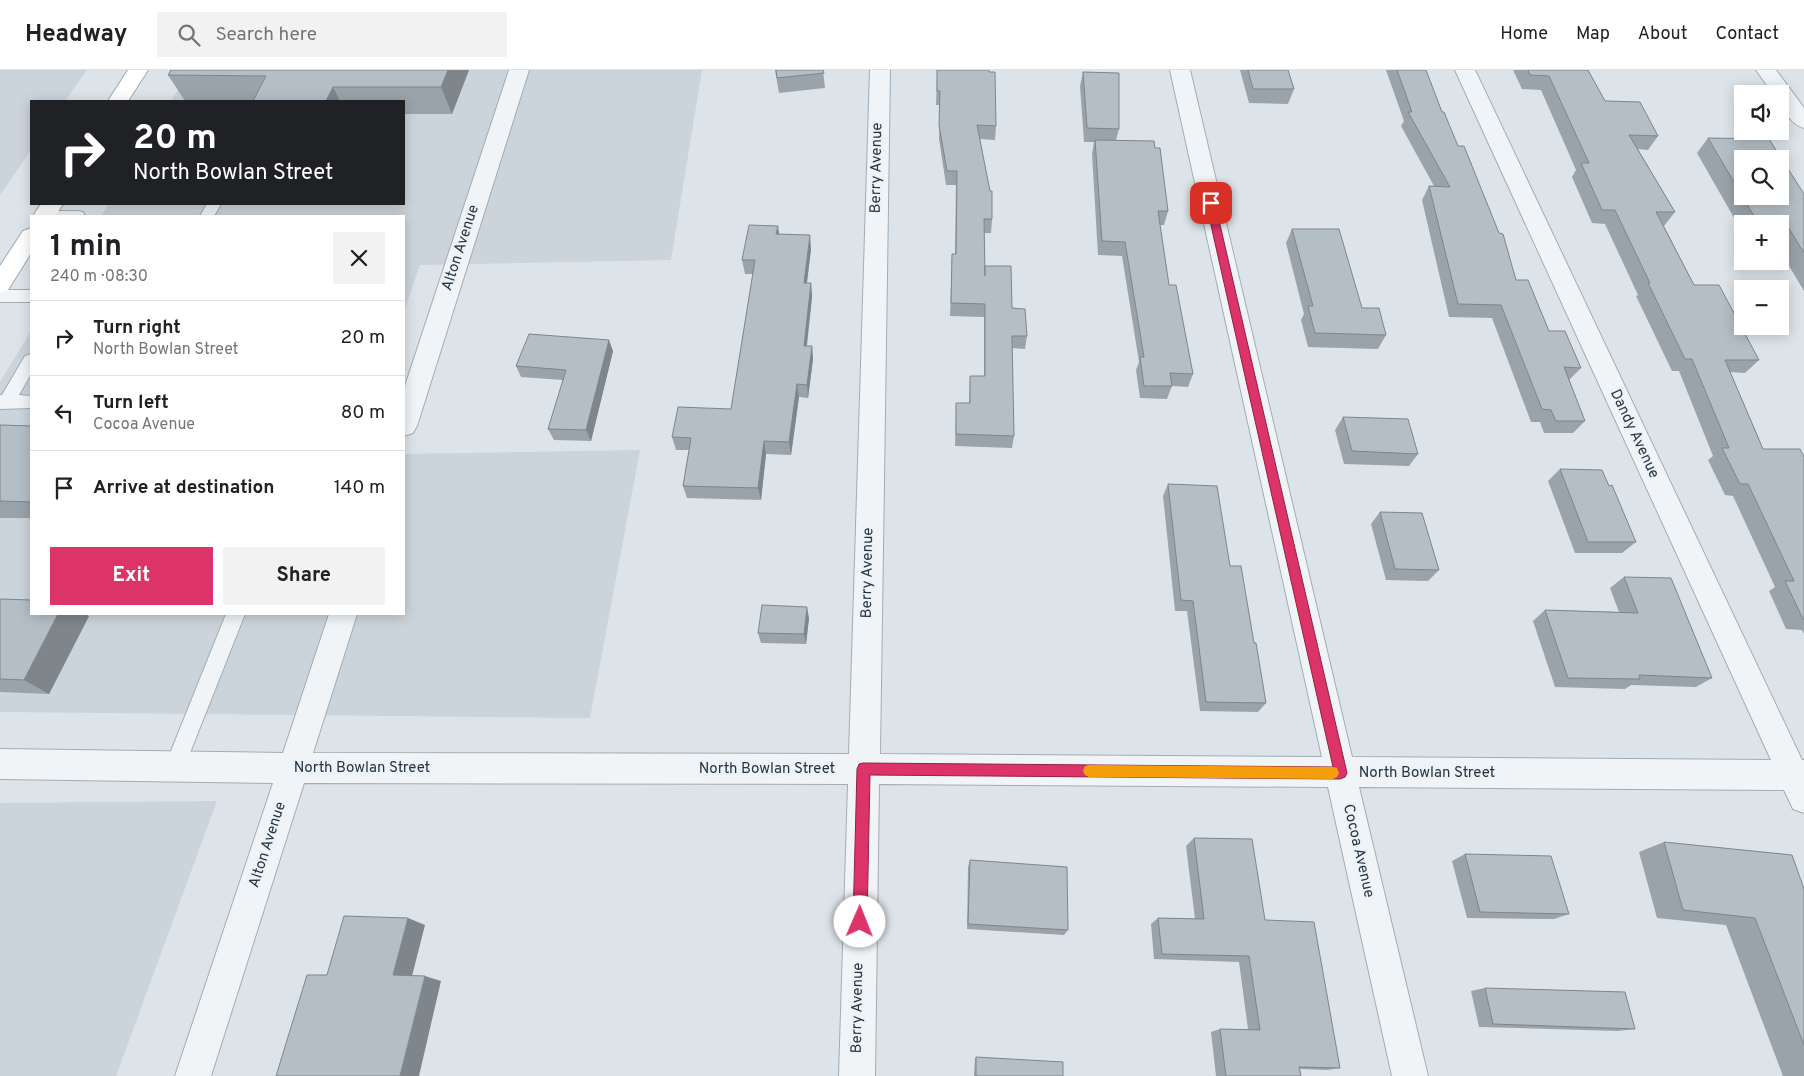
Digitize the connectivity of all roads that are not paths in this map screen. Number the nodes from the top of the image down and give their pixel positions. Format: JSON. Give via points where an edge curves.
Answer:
{"nodes":[{"id":1,"x":138,"y":70,"type":"edge"},
{"id":2,"x":519,"y":70,"type":"edge"},
{"id":3,"x":880,"y":70,"type":"edge"},
{"id":4,"x":1180,"y":70,"type":"edge"},
{"id":5,"x":1464,"y":70,"type":"edge"},
{"id":6,"x":1766,"y":70,"type":"edge"},
{"id":7,"x":119,"y":100,"type":"edge"},
{"id":8,"x":1804,"y":122,"type":"edge"},
{"id":9,"x":29,"y":245,"type":"edge"},
{"id":10,"x":0,"y":284,"type":"edge"},
{"id":11,"x":0,"y":296,"type":"edge"},
{"id":12,"x":30,"y":296,"type":"edge"},
{"id":13,"x":30,"y":362,"type":"edge"},
{"id":14,"x":4,"y":402,"type":"edge"},
{"id":15,"x":30,"y":402,"type":"edge"},
{"id":16,"x":408,"y":402,"type":"edge"},
{"id":17,"x":405,"y":420,"type":"edge"},
{"id":18,"x":235,"y":615,"type":"edge"},
{"id":19,"x":343,"y":615,"type":"edge"},
{"id":20,"x":0,"y":764,"type":"edge"},
{"id":21,"x":175,"y":766,"type":"junction"},
{"id":22,"x":293,"y":768,"type":"junction"},
{"id":23,"x":863,"y":769,"type":"junction"},
{"id":24,"x":1340,"y":773,"type":"junction"},
{"id":25,"x":1800,"y":783,"type":"edge"},
{"id":26,"x":194,"y":1076,"type":"edge"},
{"id":27,"x":857,"y":1076,"type":"edge"},
{"id":28,"x":1410,"y":1076,"type":"edge"}],
"edges":[{"from":1,"to":7,"type":"main road"},
{"from":2,"to":16,"type":"street","name":"Alton Avenue"},
{"from":3,"to":23,"type":"street","name":"Berry Avenue"},
{"from":4,"to":24,"type":"street","name":"Cocoa Avenue"},
{"from":5,"to":25,"type":"street","name":"Dandy Avenue"},
{"from":6,"to":8,"type":"street"},
{"from":9,"to":10,"type":"main road"},
{"from":11,"to":12,"type":"lane"},
{"from":13,"to":14,"type":"lane"},
{"from":14,"to":15,"type":"lane"},
{"from":16,"to":17,"type":"street","name":"Alton Avenue"},
{"from":18,"to":21,"type":"lane"},
{"from":19,"to":22,"type":"street","name":"Alton Avenue"},
{"from":20,"to":21,"type":"street","name":"North Bowlan Street"},
{"from":21,"to":22,"type":"street","name":"North Bowlan Street"},
{"from":22,"to":23,"type":"street","name":"North Bowlan Street"},
{"from":22,"to":26,"type":"street","name":"Alton Avenue"},
{"from":23,"to":24,"type":"street","name":"North Bowlan Street"},
{"from":23,"to":27,"type":"street","name":"Berry Avenue"},
{"from":24,"to":25,"type":"street","name":"North Bowlan Street"},
{"from":24,"to":28,"type":"street","name":"Cocoa Avenue"}]}
